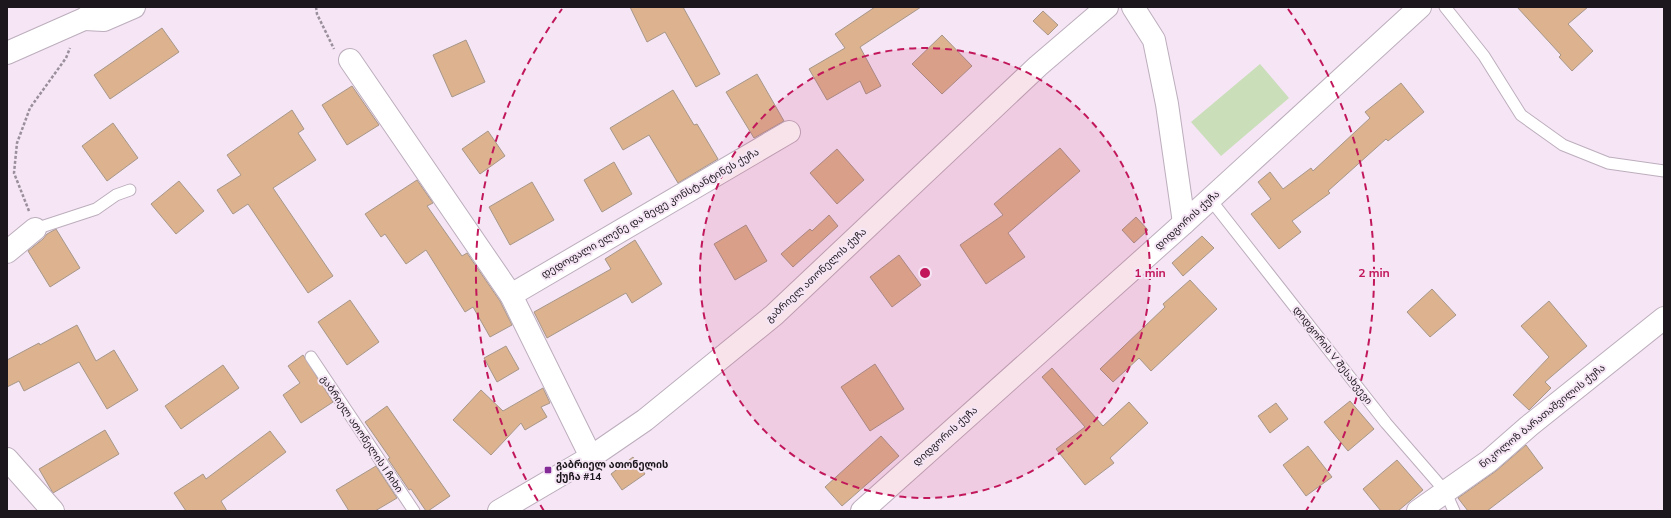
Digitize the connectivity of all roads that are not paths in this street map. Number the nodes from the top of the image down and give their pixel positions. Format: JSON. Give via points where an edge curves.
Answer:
{"nodes":[{"id":1,"x":101,"y":7,"type":"edge"},
{"id":2,"x":134,"y":7,"type":"edge"},
{"id":3,"x":1107,"y":7,"type":"edge"},
{"id":4,"x":1133,"y":7,"type":"edge"},
{"id":5,"x":1420,"y":7,"type":"edge"},
{"id":6,"x":1445,"y":7,"type":"edge"},
{"id":7,"x":84,"y":20,"type":"junction"},
{"id":8,"x":7,"y":53,"type":"edge"},
{"id":9,"x":350,"y":60,"type":"road end"},
{"id":10,"x":788,"y":132,"type":"dead end"},
{"id":11,"x":1664,"y":171,"type":"edge"},
{"id":12,"x":130,"y":190,"type":"dead end"},
{"id":13,"x":1210,"y":199,"type":"junction"},
{"id":14,"x":1184,"y":223,"type":"junction"},
{"id":15,"x":35,"y":229,"type":"joint"},
{"id":16,"x":7,"y":252,"type":"edge"},
{"id":17,"x":511,"y":295,"type":"junction"},
{"id":18,"x":1664,"y":318,"type":"edge"},
{"id":19,"x":311,"y":357,"type":"dead end"},
{"id":20,"x":591,"y":457,"type":"junction"},
{"id":21,"x":7,"y":459,"type":"edge"},
{"id":22,"x":1445,"y":491,"type":"junction"},
{"id":23,"x":53,"y":511,"type":"edge"},
{"id":24,"x":414,"y":511,"type":"edge"},
{"id":25,"x":499,"y":511,"type":"edge"},
{"id":26,"x":862,"y":511,"type":"edge"},
{"id":27,"x":1418,"y":511,"type":"edge"},
{"id":28,"x":1454,"y":511,"type":"edge"}],
"edges":[{"from":1,"to":7,"type":"street"},
{"from":2,"to":7,"type":"street","via":[[104,20]]},
{"from":3,"to":20,"type":"street","name":"გაბრიელ ათონელის ქუჩა","via":[[1038,66],[774,315],[645,420]]},
{"from":4,"to":14,"type":"street","via":[[1154,40],[1167,104]]},
{"from":5,"to":13,"type":"street","name":"დიდგორის ქუჩა"},
{"from":6,"to":11,"type":"lane","via":[[1484,56],[1521,115],[1563,145],[1608,163]]},
{"from":7,"to":8,"type":"street"},
{"from":9,"to":17,"type":"street"},
{"from":10,"to":17,"type":"street","name":"დედოფალი ელენე და მეფე კონსტანტინეს ქუჩა"},
{"from":12,"to":15,"type":"lane","via":[[116,195],[96,209]]},
{"from":13,"to":14,"type":"street","name":"დიდგორის ქუჩა"},
{"from":13,"to":22,"type":"lane","name":"დიდგორის V შესახვევი","via":[[1386,422]]},
{"from":14,"to":26,"type":"street","name":"დიდგორის ქუჩა"},
{"from":15,"to":16,"type":"street"},
{"from":17,"to":20,"type":"street"},
{"from":18,"to":22,"type":"street","name":"ნიკოლოზ ბარათაშვილის ქუჩა","via":[[1489,460]]},
{"from":19,"to":24,"type":"lane","name":"გაბრიელ ათონელის I ჩიხი"},
{"from":20,"to":25,"type":"street","name":"გაბრიელ ათონელის ქუჩა"},
{"from":21,"to":23,"type":"street"},
{"from":22,"to":27,"type":"street","name":"ნიკოლოზ ბარათაშვილის ქუჩა"},
{"from":22,"to":28,"type":"lane","name":"დიდგორის V შესახვევი"}]}
